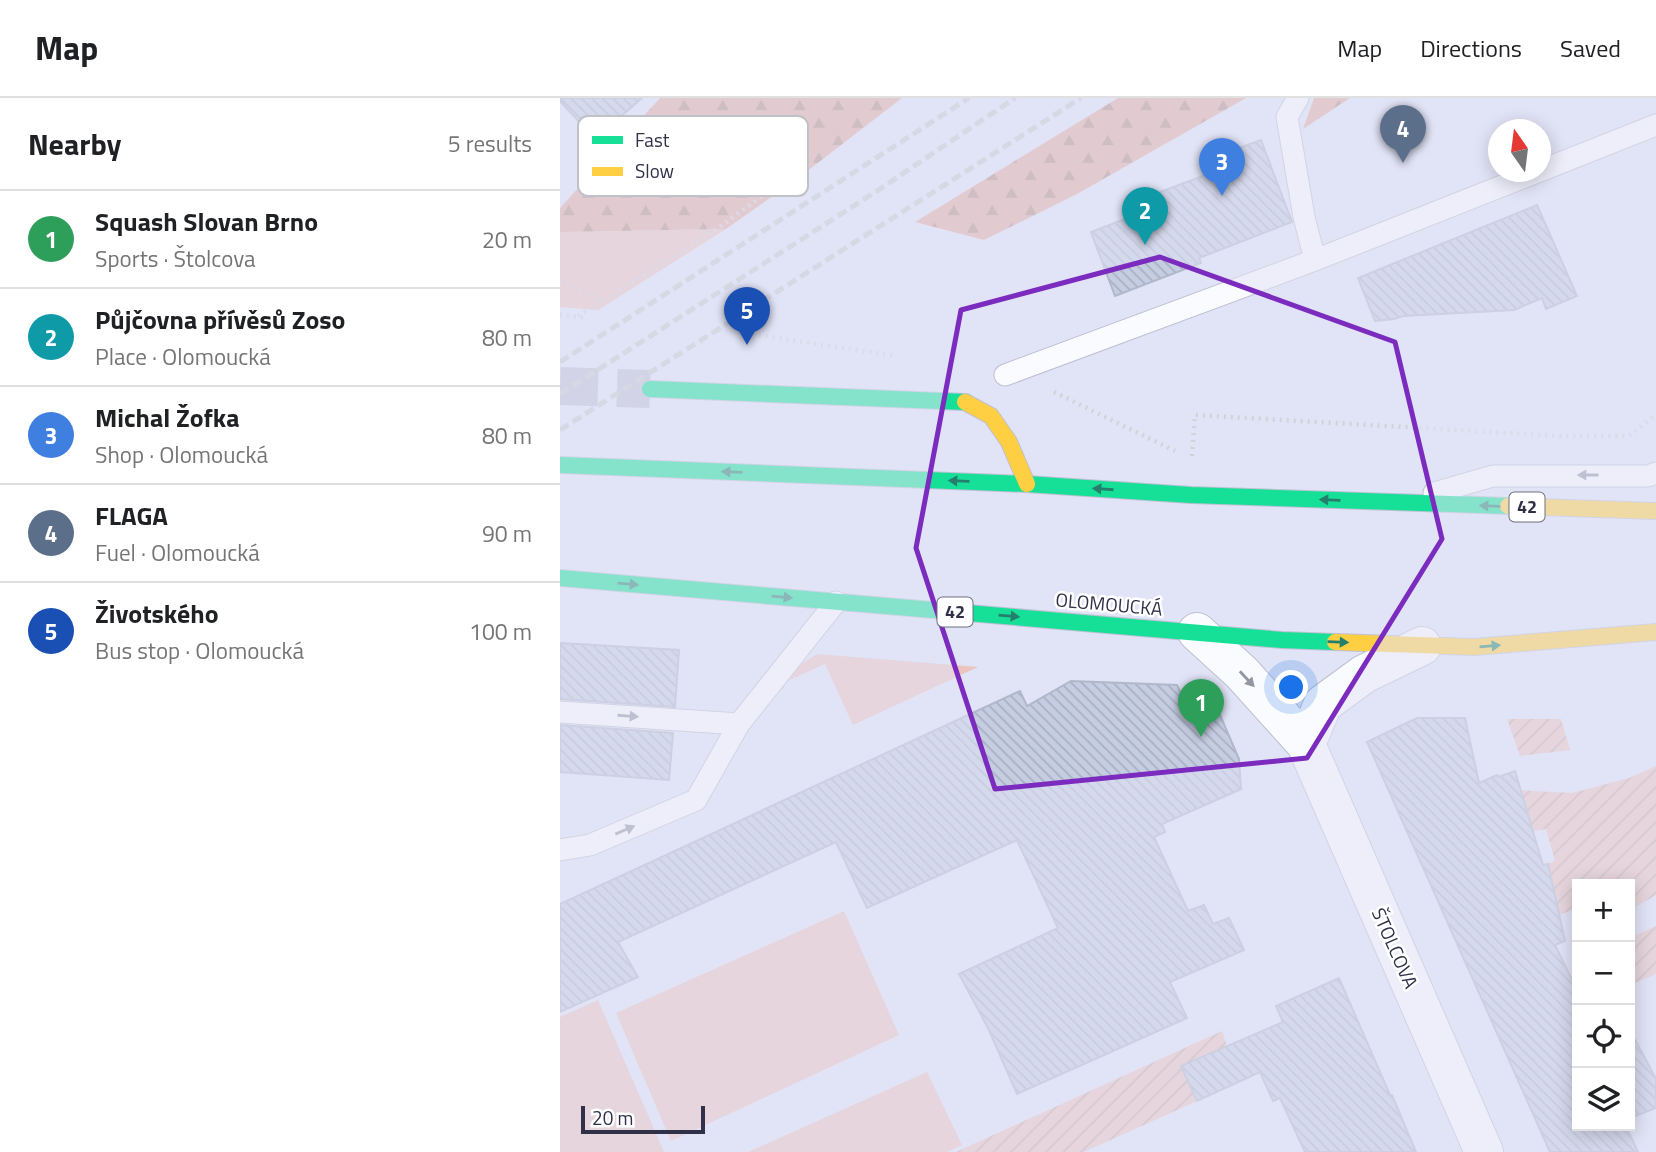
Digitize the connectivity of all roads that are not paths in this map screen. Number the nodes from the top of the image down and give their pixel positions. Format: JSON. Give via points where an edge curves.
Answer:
{"nodes":[{"id":1,"x":1298,"y":98,"type":"edge"},
{"id":2,"x":1656,"y":125,"type":"edge"},
{"id":3,"x":1315,"y":260,"type":"junction"},
{"id":4,"x":1005,"y":374,"type":"road end"},
{"id":5,"x":650,"y":389,"type":"tunnel mouth"},
{"id":6,"x":560,"y":465,"type":"edge"},
{"id":7,"x":1656,"y":473,"type":"edge"},
{"id":8,"x":1027,"y":484,"type":"junction"},
{"id":9,"x":1398,"y":503,"type":"junction"},
{"id":10,"x":1656,"y":511,"type":"edge"},
{"id":11,"x":560,"y":578,"type":"edge"},
{"id":12,"x":836,"y":602,"type":"junction"},
{"id":13,"x":1197,"y":632,"type":"junction"},
{"id":14,"x":1656,"y":632,"type":"edge"},
{"id":15,"x":1422,"y":646,"type":"junction"},
{"id":16,"x":560,"y":712,"type":"edge"},
{"id":17,"x":739,"y":724,"type":"junction"},
{"id":18,"x":1306,"y":744,"type":"junction"},
{"id":19,"x":560,"y":850,"type":"edge"},
{"id":20,"x":1485,"y":1152,"type":"edge"}],
"edges":[{"from":1,"to":3,"type":"lane","via":[[1287,117]]},
{"from":2,"to":3,"type":"lane"},
{"from":3,"to":4,"type":"lane"},
{"from":5,"to":8,"type":"main road","via":[[965,402],[991,416],[1009,442]]},
{"from":8,"to":6,"type":"main road","number":"42","one_way":true},
{"from":7,"to":9,"type":"lane","one_way":true,"via":[[1493,476]]},
{"from":9,"to":8,"type":"main road","number":"42","one_way":true},
{"from":10,"to":9,"type":"main road","number":"42","one_way":true},
{"from":11,"to":12,"type":"main road","name":"OLOMOUCKÁ","number":"42","one_way":true},
{"from":12,"to":13,"type":"main road","name":"OLOMOUCKÁ","number":"42","one_way":true},
{"from":12,"to":17,"type":"lane"},
{"from":13,"to":15,"type":"main road","name":"OLOMOUCKÁ","number":"42","one_way":true},
{"from":13,"to":18,"type":"street","name":"ŠTOLCOVA","one_way":true,"via":[[1242,673]]},
{"from":15,"to":14,"type":"main road","name":"OLOMOUCKÁ","number":"42","one_way":true,"via":[[1474,647]]},
{"from":15,"to":18,"type":"street","via":[[1364,674],[1323,704]]},
{"from":16,"to":17,"type":"lane","one_way":true},
{"from":19,"to":17,"type":"lane","one_way":true,"via":[[590,845],[696,800]]},
{"from":18,"to":20,"type":"street","name":"ŠTOLCOVA"}]}
